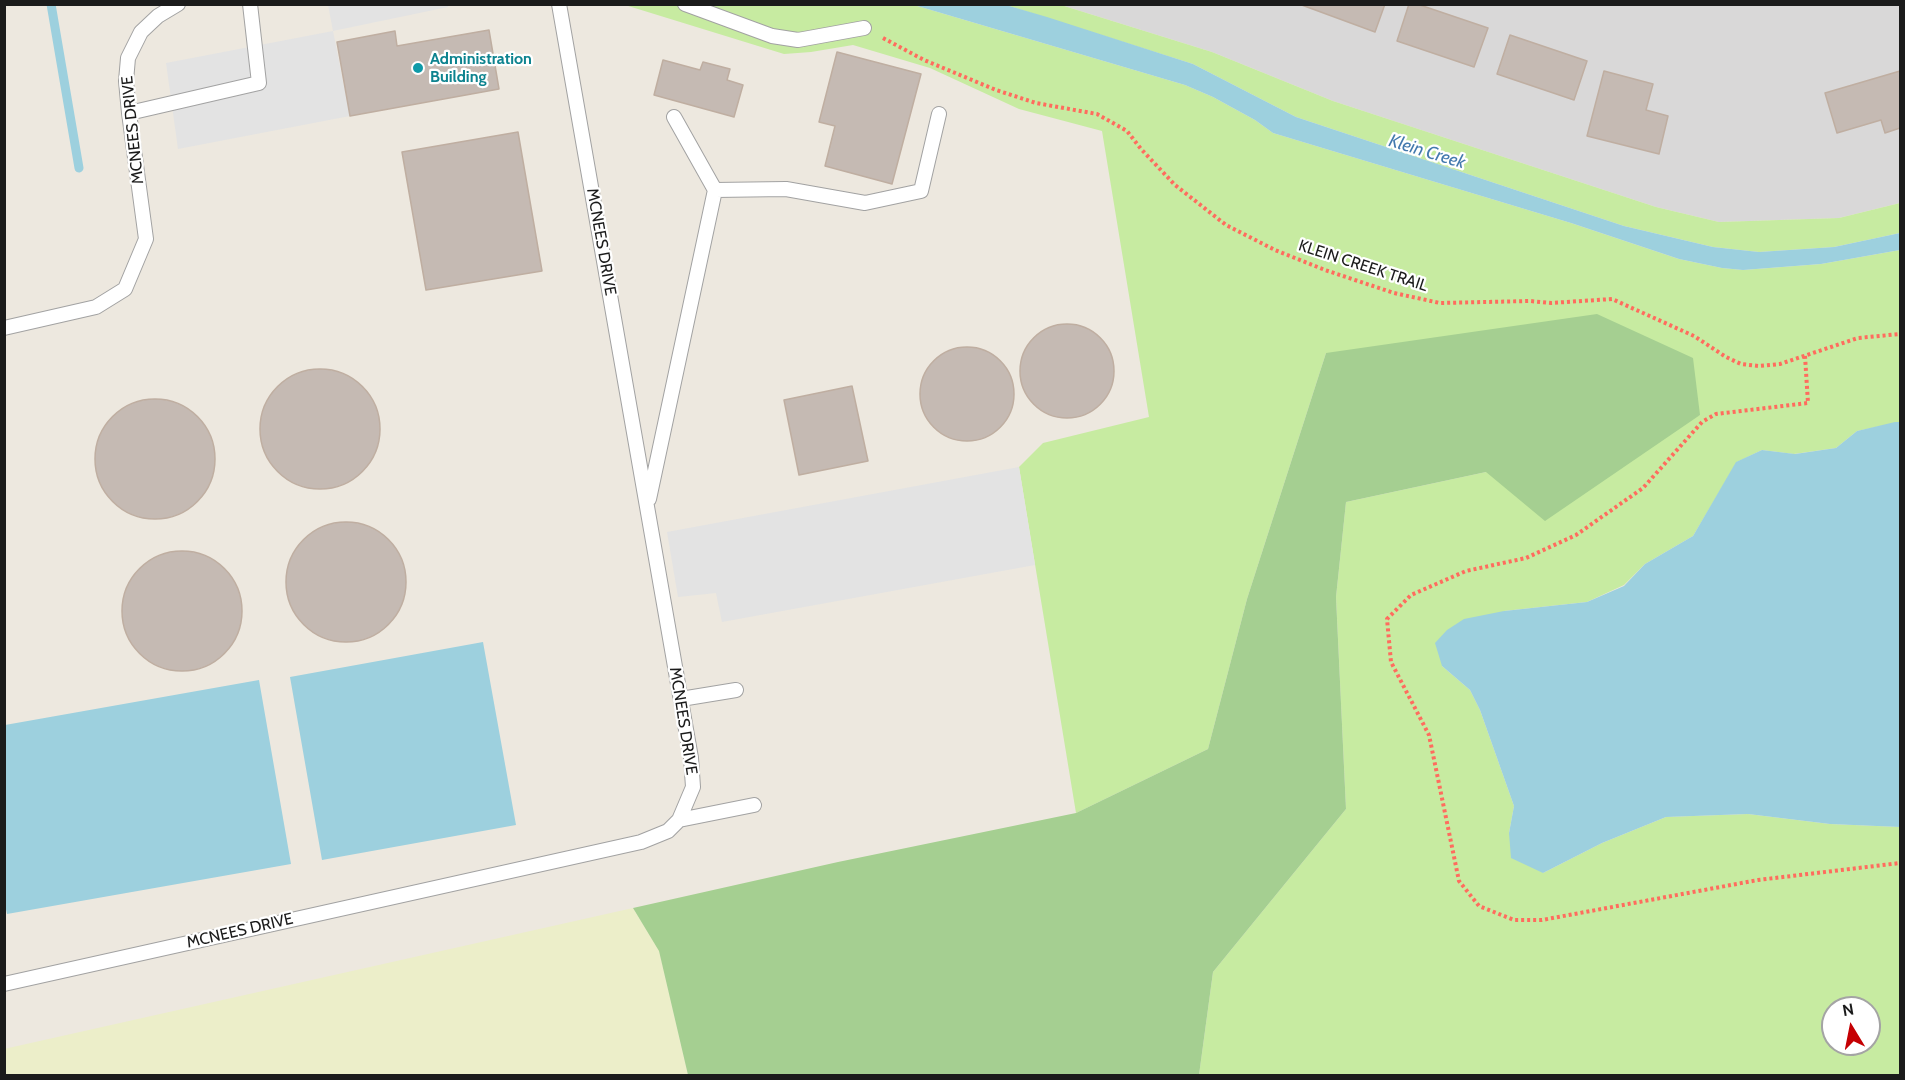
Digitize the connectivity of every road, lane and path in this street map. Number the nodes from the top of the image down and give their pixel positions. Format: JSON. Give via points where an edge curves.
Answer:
{"nodes":[{"id":1,"x":178,"y":4,"type":"edge"},
{"id":2,"x":250,"y":4,"type":"edge"},
{"id":3,"x":559,"y":4,"type":"edge"},
{"id":4,"x":685,"y":4,"type":"edge"},
{"id":5,"x":864,"y":28,"type":"joint"},
{"id":6,"x":129,"y":113,"type":"junction"},
{"id":7,"x":939,"y":114,"type":"dead end"},
{"id":8,"x":674,"y":117,"type":"dead end"},
{"id":9,"x":715,"y":190,"type":"junction"},
{"id":10,"x":4,"y":328,"type":"edge"},
{"id":11,"x":1900,"y":334,"type":"edge"},
{"id":12,"x":1805,"y":356,"type":"junction"},
{"id":13,"x":647,"y":506,"type":"junction"},
{"id":14,"x":673,"y":567,"type":"dead end"},
{"id":15,"x":658,"y":570,"type":"junction"},
{"id":16,"x":736,"y":690,"type":"dead end"},
{"id":17,"x":681,"y":699,"type":"junction"},
{"id":18,"x":754,"y":805,"type":"dead end"},
{"id":19,"x":679,"y":820,"type":"junction"},
{"id":20,"x":1900,"y":863,"type":"edge"},
{"id":21,"x":4,"y":984,"type":"edge"}],
"edges":[{"from":1,"to":6,"type":"lane","name":"MCNEES DRIVE","via":[[141,32],[128,58]]},
{"from":2,"to":6,"type":"lane","via":[[259,83]]},
{"from":3,"to":13,"type":"lane","name":"MCNEES DRIVE"},
{"from":4,"to":5,"type":"lane","via":[[772,36],[798,40]]},
{"from":5,"to":12,"type":"path","name":"KLEIN CREEK TRAIL","via":[[924,60],[996,90],[1036,103],[1097,114],[1127,131],[1175,185],[1226,225],[1325,270],[1440,303],[1612,299],[1694,336],[1741,364],[1780,364]]},
{"from":6,"to":10,"type":"lane","name":"MCNEES DRIVE","via":[[146,239],[125,289],[96,307]]},
{"from":7,"to":9,"type":"lane","via":[[921,191],[865,203],[786,189]]},
{"from":8,"to":9,"type":"lane"},
{"from":9,"to":13,"type":"lane"},
{"from":11,"to":12,"type":"path","name":"KLEIN CREEK TRAIL","via":[[1858,338]]},
{"from":12,"to":20,"type":"path","via":[[1808,403],[1716,414],[1702,422],[1643,488],[1575,535],[1526,558],[1466,572],[1411,595],[1387,619],[1391,662],[1429,735],[1459,881],[1479,906],[1514,920],[1542,920],[1758,880]]},
{"from":13,"to":15,"type":"lane","name":"MCNEES DRIVE"},
{"from":14,"to":15,"type":"lane"},
{"from":15,"to":17,"type":"lane","name":"MCNEES DRIVE"},
{"from":16,"to":17,"type":"lane"},
{"from":17,"to":19,"type":"lane","name":"MCNEES DRIVE","via":[[693,787]]},
{"from":18,"to":19,"type":"lane"},
{"from":19,"to":21,"type":"lane","name":"MCNEES DRIVE","via":[[668,831],[641,842]]}]}
